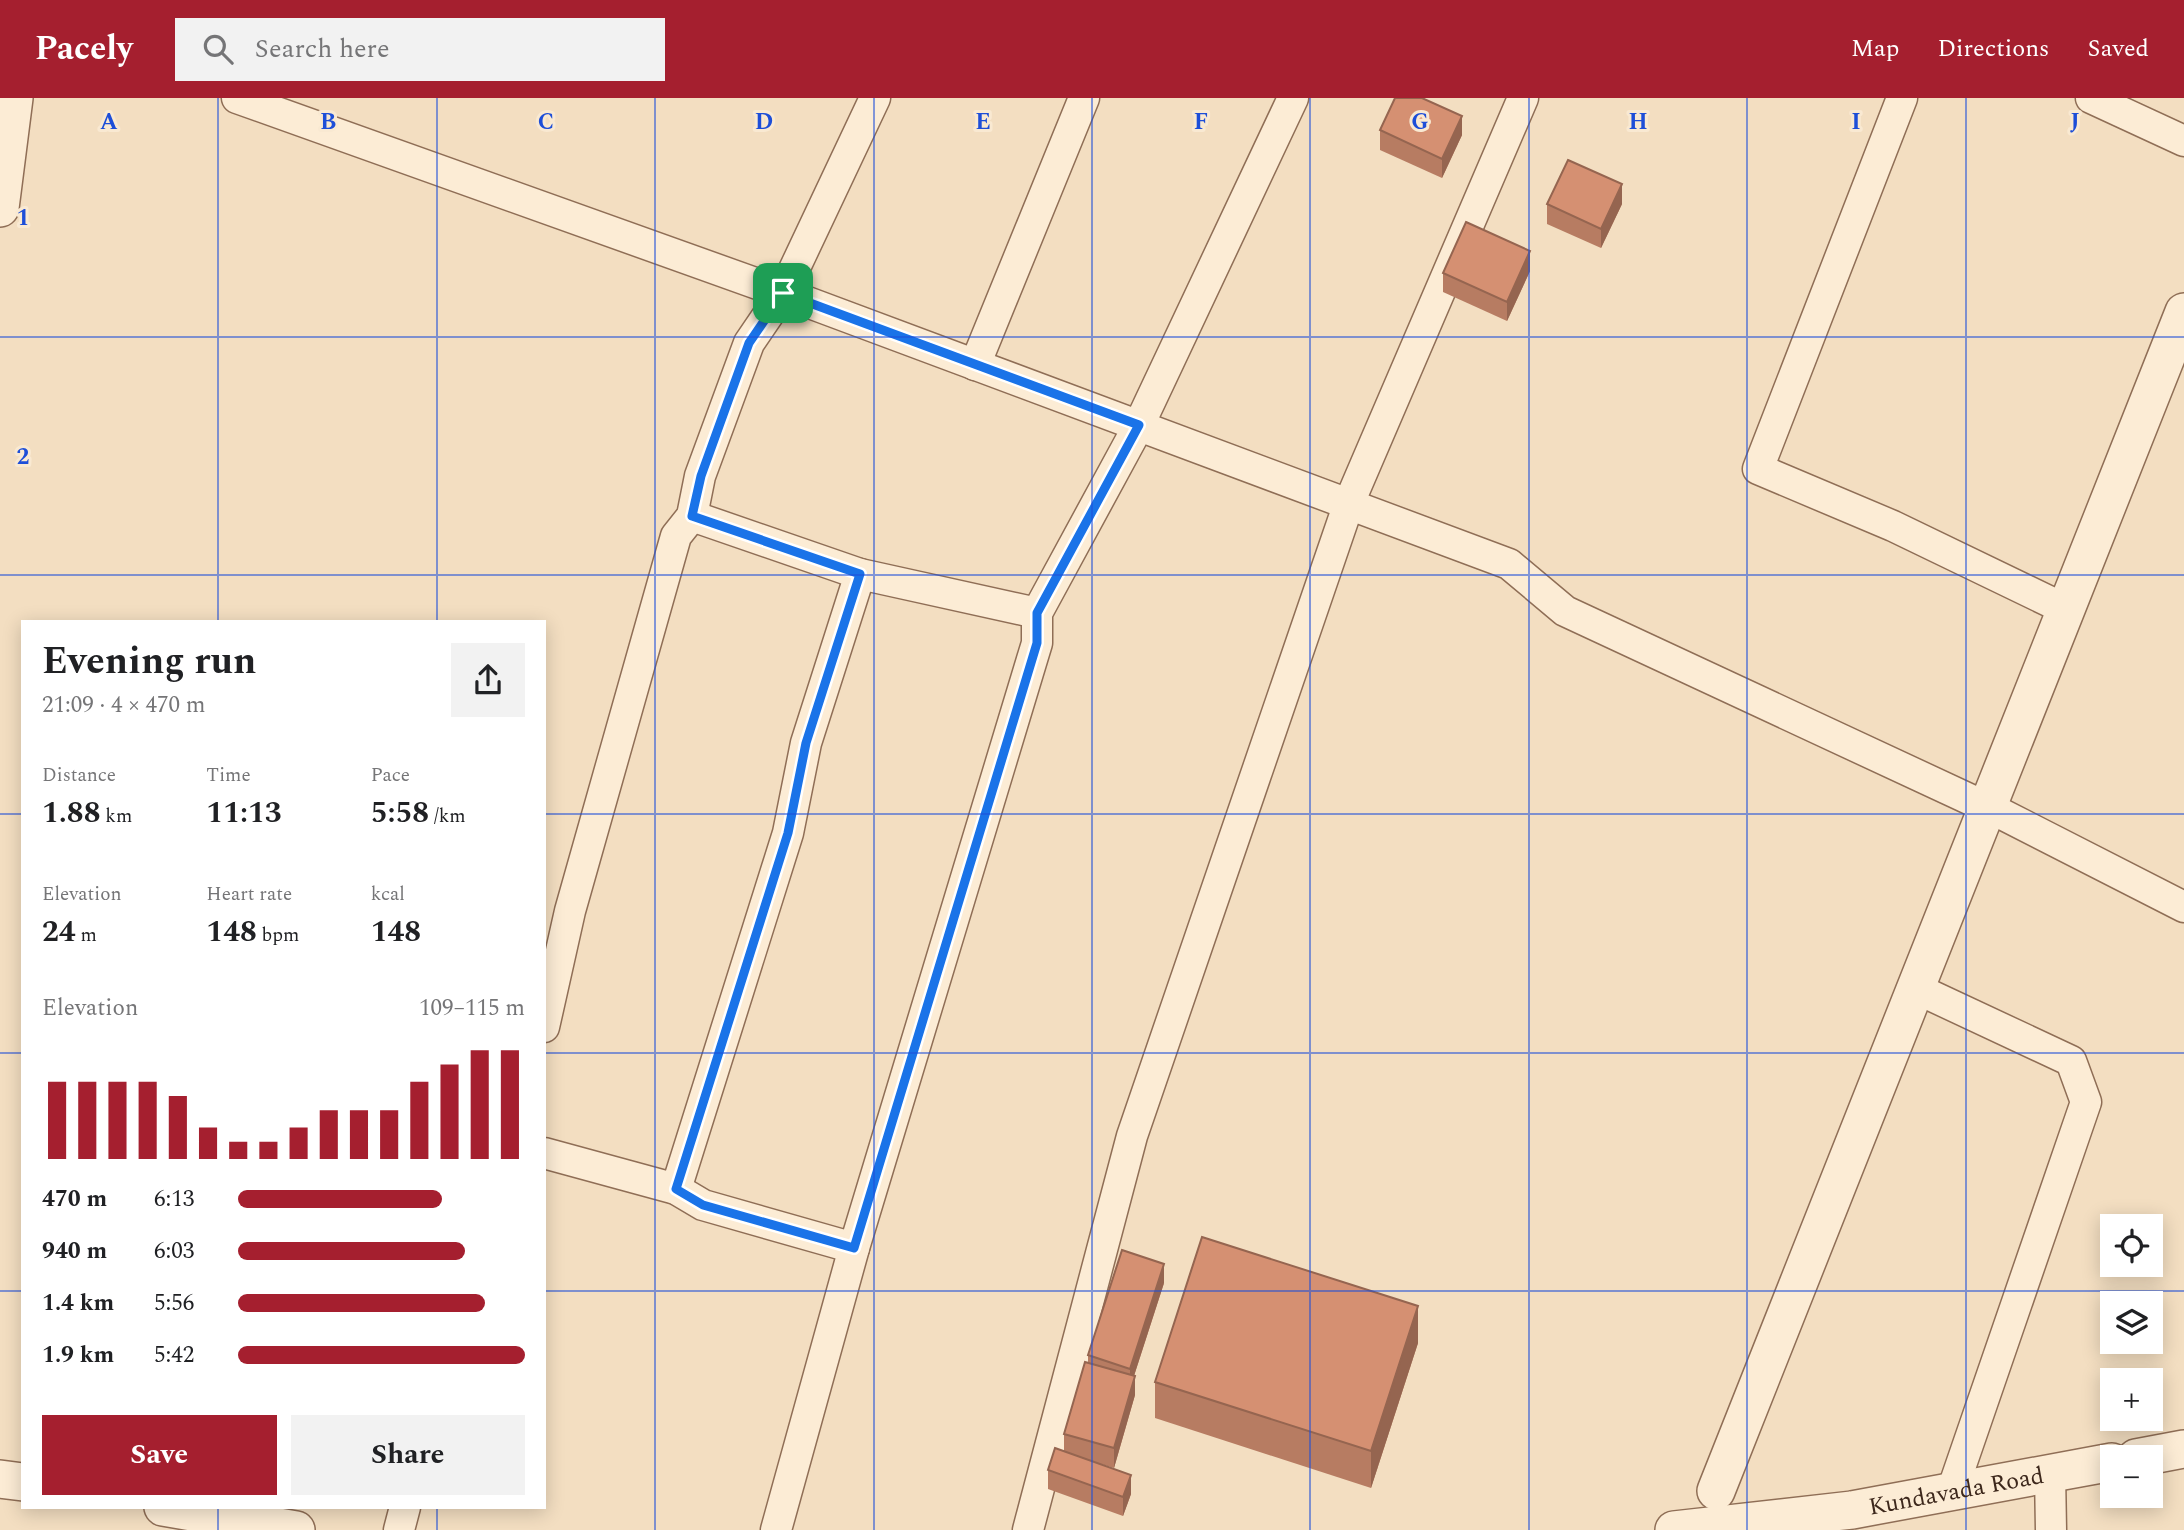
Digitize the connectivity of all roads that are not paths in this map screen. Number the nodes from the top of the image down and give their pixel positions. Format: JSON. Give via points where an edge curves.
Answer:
{"nodes":[{"id":1,"x":14,"y":98,"type":"edge"},
{"id":2,"x":237,"y":98,"type":"edge"},
{"id":3,"x":875,"y":98,"type":"edge"},
{"id":4,"x":1084,"y":98,"type":"edge"},
{"id":5,"x":1293,"y":98,"type":"edge"},
{"id":6,"x":1523,"y":98,"type":"edge"},
{"id":7,"x":1902,"y":98,"type":"edge"},
{"id":8,"x":2091,"y":98,"type":"edge"},
{"id":9,"x":2184,"y":141,"type":"edge"},
{"id":10,"x":0,"y":208,"type":"edge"},
{"id":11,"x":783,"y":293,"type":"junction"},
{"id":12,"x":2184,"y":312,"type":"edge"},
{"id":13,"x":975,"y":365,"type":"junction"},
{"id":14,"x":1139,"y":425,"type":"junction"},
{"id":15,"x":1349,"y":503,"type":"junction"},
{"id":16,"x":692,"y":516,"type":"junction"},
{"id":17,"x":860,"y":574,"type":"junction"},
{"id":18,"x":2065,"y":609,"type":"junction"},
{"id":19,"x":1037,"y":613,"type":"junction"},
{"id":20,"x":1988,"y":804,"type":"junction"},
{"id":21,"x":2184,"y":907,"type":"edge"},
{"id":22,"x":1915,"y":988,"type":"junction"},
{"id":23,"x":546,"y":1018,"type":"edge"},
{"id":24,"x":546,"y":1154,"type":"edge"},
{"id":25,"x":676,"y":1189,"type":"junction"},
{"id":26,"x":854,"y":1248,"type":"junction"},
{"id":27,"x":2184,"y":1449,"type":"edge"},
{"id":28,"x":2163,"y":1453,"type":"edge"},
{"id":29,"x":2100,"y":1464,"type":"edge"},
{"id":30,"x":2050,"y":1473,"type":"junction"},
{"id":31,"x":0,"y":1479,"type":"edge"},
{"id":32,"x":21,"y":1482,"type":"edge"},
{"id":33,"x":1716,"y":1491,"type":"dead end"},
{"id":34,"x":1952,"y":1491,"type":"junction"},
{"id":35,"x":175,"y":1509,"type":"edge"},
{"id":36,"x":404,"y":1509,"type":"edge"},
{"id":37,"x":296,"y":1530,"type":"edge"},
{"id":38,"x":399,"y":1530,"type":"edge"},
{"id":39,"x":776,"y":1530,"type":"edge"},
{"id":40,"x":1028,"y":1530,"type":"edge"},
{"id":41,"x":1674,"y":1530,"type":"edge"},
{"id":42,"x":2051,"y":1530,"type":"edge"}],
"edges":[{"from":1,"to":10,"type":"street"},
{"from":2,"to":11,"type":"street"},
{"from":3,"to":11,"type":"street"},
{"from":4,"to":13,"type":"street"},
{"from":5,"to":14,"type":"street"},
{"from":6,"to":15,"type":"street"},
{"from":7,"to":18,"type":"street","via":[[1758,469],[1893,526]]},
{"from":8,"to":9,"type":"street"},
{"from":11,"to":13,"type":"street"},
{"from":11,"to":16,"type":"street","via":[[749,343],[701,476]]},
{"from":12,"to":18,"type":"street"},
{"from":13,"to":14,"type":"street"},
{"from":14,"to":15,"type":"street"},
{"from":14,"to":19,"type":"street"},
{"from":15,"to":20,"type":"street","via":[[1509,564],[1565,611]]},
{"from":15,"to":40,"type":"street","via":[[1132,1136]]},
{"from":16,"to":17,"type":"street"},
{"from":16,"to":23,"type":"street","via":[[676,536],[570,911]]},
{"from":17,"to":19,"type":"street"},
{"from":17,"to":25,"type":"street","via":[[806,743],[788,833]]},
{"from":18,"to":20,"type":"street"},
{"from":19,"to":26,"type":"street","via":[[1037,643]]},
{"from":20,"to":21,"type":"street"},
{"from":20,"to":22,"type":"street"},
{"from":22,"to":33,"type":"street"},
{"from":22,"to":34,"type":"street","via":[[2071,1061],[2086,1102]]},
{"from":24,"to":25,"type":"street"},
{"from":25,"to":26,"type":"street","via":[[703,1205]]},
{"from":26,"to":39,"type":"street"},
{"from":27,"to":28,"type":"street"},
{"from":29,"to":30,"type":"street","name":"Kundavada Road"},
{"from":30,"to":34,"type":"street","name":"Kundavada Road"},
{"from":30,"to":42,"type":"street"},
{"from":31,"to":32,"type":"street"},
{"from":34,"to":41,"type":"street","name":"Kundavada Road","via":[[1852,1510]]},
{"from":35,"to":37,"type":"street"},
{"from":36,"to":38,"type":"street"}]}
